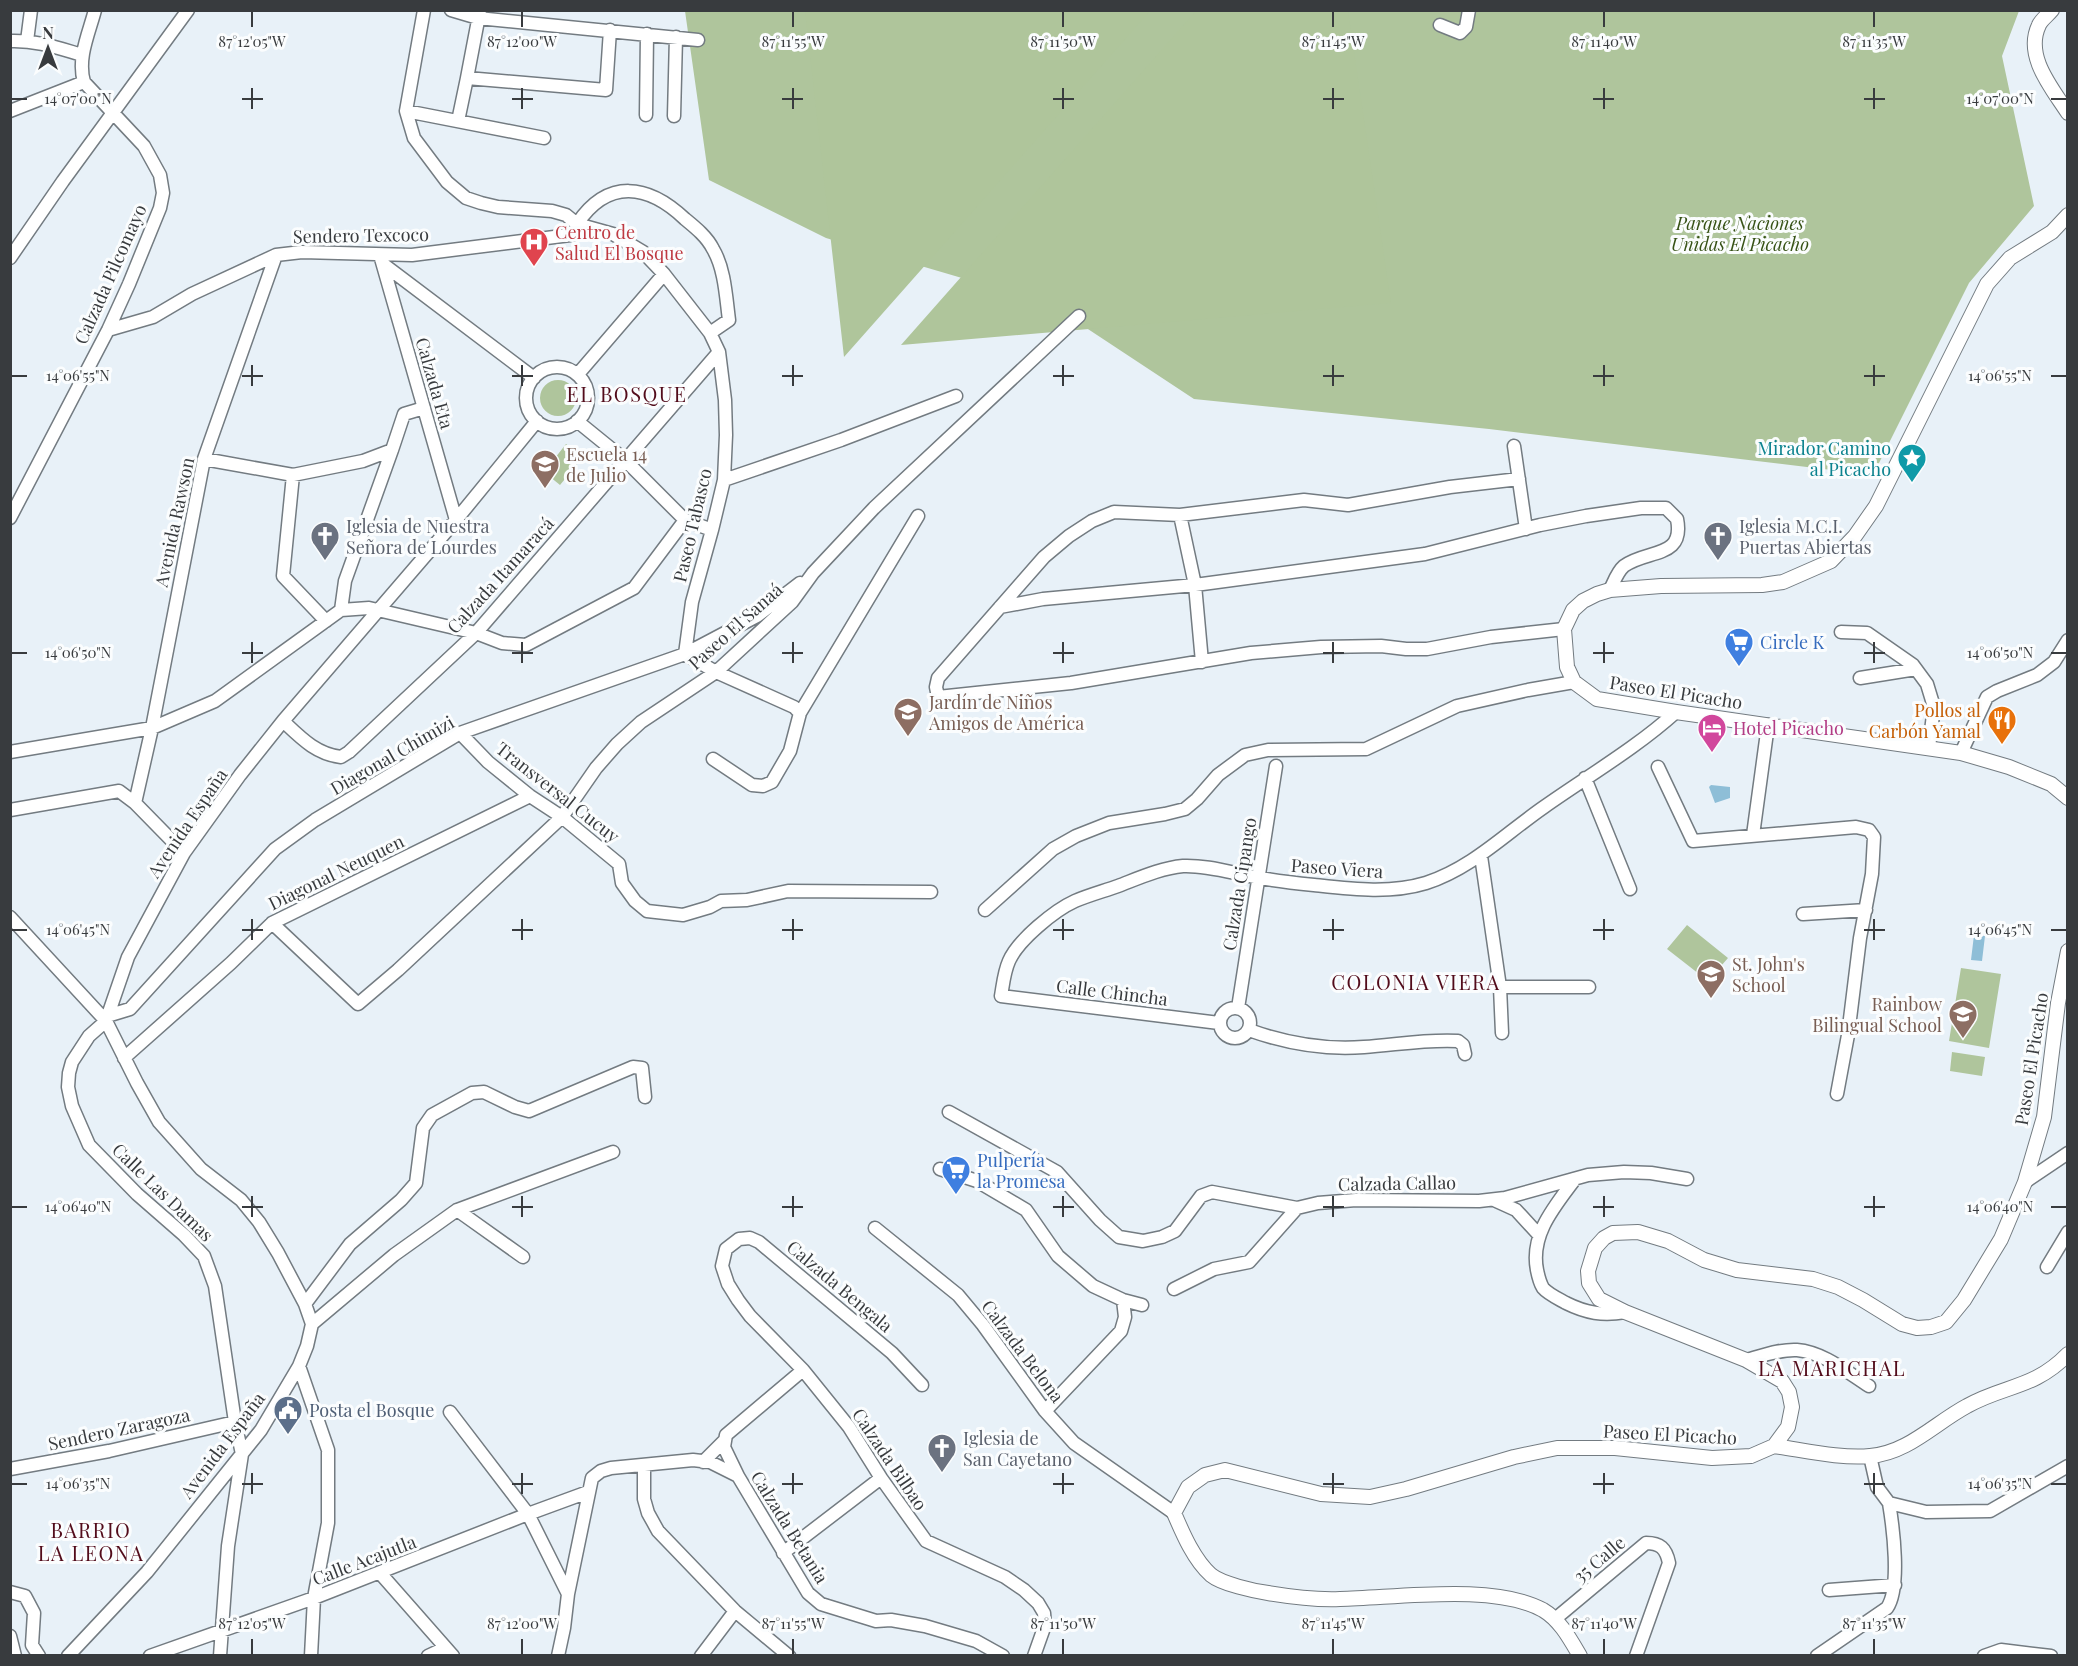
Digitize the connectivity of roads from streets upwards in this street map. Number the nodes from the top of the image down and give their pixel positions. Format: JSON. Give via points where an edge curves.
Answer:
{"nodes":[{"id":1,"x":31,"y":10,"type":"edge"},
{"id":2,"x":95,"y":10,"type":"edge"},
{"id":3,"x":188,"y":10,"type":"edge"},
{"id":4,"x":424,"y":10,"type":"edge"},
{"id":5,"x":451,"y":10,"type":"edge"},
{"id":6,"x":1469,"y":10,"type":"edge"},
{"id":7,"x":2052,"y":10,"type":"edge"},
{"id":8,"x":479,"y":14,"type":"edge"},
{"id":9,"x":1440,"y":25,"type":"dead end"},
{"id":10,"x":610,"y":30,"type":"junction"},
{"id":11,"x":647,"y":34,"type":"junction"},
{"id":12,"x":676,"y":38,"type":"junction"},
{"id":13,"x":698,"y":40,"type":"dead end"},
{"id":14,"x":27,"y":41,"type":"junction"},
{"id":15,"x":10,"y":42,"type":"edge"},
{"id":16,"x":82,"y":55,"type":"junction"},
{"id":17,"x":467,"y":78,"type":"junction"},
{"id":18,"x":84,"y":82,"type":"junction"},
{"id":19,"x":10,"y":111,"type":"edge"},
{"id":20,"x":406,"y":111,"type":"junction"},
{"id":21,"x":114,"y":113,"type":"junction"},
{"id":22,"x":2067,"y":113,"type":"edge"},
{"id":23,"x":645,"y":115,"type":"dead end"},
{"id":24,"x":674,"y":116,"type":"dead end"},
{"id":25,"x":458,"y":121,"type":"junction"},
{"id":26,"x":544,"y":138,"type":"dead end"},
{"id":27,"x":2067,"y":215,"type":"edge"},
{"id":28,"x":577,"y":224,"type":"junction"},
{"id":29,"x":593,"y":230,"type":"junction"},
{"id":30,"x":276,"y":255,"type":"junction"},
{"id":31,"x":10,"y":258,"type":"edge"},
{"id":32,"x":382,"y":260,"type":"junction"},
{"id":33,"x":664,"y":274,"type":"junction"},
{"id":34,"x":1079,"y":316,"type":"dead end"},
{"id":35,"x":108,"y":330,"type":"junction"},
{"id":36,"x":710,"y":333,"type":"junction"},
{"id":37,"x":719,"y":352,"type":"junction"},
{"id":38,"x":578,"y":375,"type":"junction"},
{"id":39,"x":534,"y":378,"type":"junction"},
{"id":40,"x":956,"y":396,"type":"dead end"},
{"id":41,"x":424,"y":408,"type":"junction"},
{"id":42,"x":537,"y":421,"type":"junction"},
{"id":43,"x":577,"y":421,"type":"junction"},
{"id":44,"x":1514,"y":446,"type":"dead end"},
{"id":45,"x":392,"y":450,"type":"junction"},
{"id":46,"x":204,"y":459,"type":"junction"},
{"id":47,"x":626,"y":460,"type":"junction"},
{"id":48,"x":293,"y":475,"type":"junction"},
{"id":49,"x":1519,"y":479,"type":"junction"},
{"id":50,"x":724,"y":480,"type":"junction"},
{"id":51,"x":1180,"y":515,"type":"junction"},
{"id":52,"x":918,"y":516,"type":"dead end"},
{"id":53,"x":10,"y":518,"type":"edge"},
{"id":54,"x":456,"y":520,"type":"junction"},
{"id":55,"x":685,"y":520,"type":"junction"},
{"id":56,"x":1526,"y":529,"type":"junction"},
{"id":57,"x":712,"y":530,"type":"junction"},
{"id":58,"x":813,"y":573,"type":"junction"},
{"id":59,"x":1195,"y":585,"type":"junction"},
{"id":60,"x":1610,"y":590,"type":"junction"},
{"id":61,"x":1000,"y":607,"type":"junction"},
{"id":62,"x":340,"y":610,"type":"junction"},
{"id":63,"x":379,"y":610,"type":"junction"},
{"id":64,"x":326,"y":621,"type":"junction"},
{"id":65,"x":1564,"y":628,"type":"junction"},
{"id":66,"x":1841,"y":632,"type":"dead end"},
{"id":67,"x":476,"y":633,"type":"junction"},
{"id":68,"x":2067,"y":640,"type":"edge"},
{"id":69,"x":685,"y":654,"type":"junction"},
{"id":70,"x":1202,"y":662,"type":"junction"},
{"id":71,"x":1916,"y":669,"type":"junction"},
{"id":72,"x":716,"y":672,"type":"junction"},
{"id":73,"x":1860,"y":678,"type":"dead end"},
{"id":74,"x":1574,"y":682,"type":"junction"},
{"id":75,"x":1676,"y":712,"type":"junction"},
{"id":76,"x":800,"y":713,"type":"junction"},
{"id":77,"x":284,"y":721,"type":"junction"},
{"id":78,"x":1768,"y":725,"type":"junction"},
{"id":79,"x":152,"y":728,"type":"junction"},
{"id":80,"x":460,"y":733,"type":"junction"},
{"id":81,"x":1929,"y":747,"type":"junction"},
{"id":82,"x":10,"y":752,"type":"edge"},
{"id":83,"x":1961,"y":753,"type":"junction"},
{"id":84,"x":713,"y":759,"type":"dead end"},
{"id":85,"x":1276,"y":766,"type":"dead end"},
{"id":86,"x":1658,"y":767,"type":"dead end"},
{"id":87,"x":1585,"y":778,"type":"junction"},
{"id":88,"x":530,"y":796,"type":"junction"},
{"id":89,"x":2067,"y":798,"type":"edge"},
{"id":90,"x":135,"y":803,"type":"junction"},
{"id":91,"x":10,"y":810,"type":"edge"},
{"id":92,"x":562,"y":817,"type":"junction"},
{"id":93,"x":1753,"y":835,"type":"junction"},
{"id":94,"x":184,"y":853,"type":"junction"},
{"id":95,"x":1481,"y":856,"type":"junction"},
{"id":96,"x":1259,"y":878,"type":"junction"},
{"id":97,"x":1630,"y":889,"type":"dead end"},
{"id":98,"x":931,"y":892,"type":"dead end"},
{"id":99,"x":985,"y":910,"type":"dead end"},
{"id":100,"x":1866,"y":910,"type":"junction"},
{"id":101,"x":1803,"y":914,"type":"dead end"},
{"id":102,"x":10,"y":917,"type":"edge"},
{"id":103,"x":272,"y":922,"type":"junction"},
{"id":104,"x":2067,"y":951,"type":"edge"},
{"id":105,"x":1500,"y":987,"type":"junction"},
{"id":106,"x":1589,"y":987,"type":"dead end"},
{"id":107,"x":1001,"y":996,"type":"joint"},
{"id":108,"x":1238,"y":1008,"type":"junction"},
{"id":109,"x":106,"y":1019,"type":"junction"},
{"id":110,"x":1220,"y":1023,"type":"junction"},
{"id":111,"x":1249,"y":1030,"type":"junction"},
{"id":112,"x":1502,"y":1033,"type":"dead end"},
{"id":113,"x":1465,"y":1054,"type":"dead end"},
{"id":114,"x":124,"y":1058,"type":"junction"},
{"id":115,"x":1837,"y":1094,"type":"dead end"},
{"id":116,"x":645,"y":1097,"type":"dead end"},
{"id":117,"x":949,"y":1112,"type":"dead end"},
{"id":118,"x":613,"y":1152,"type":"dead end"},
{"id":119,"x":2067,"y":1152,"type":"edge"},
{"id":120,"x":940,"y":1169,"type":"dead end"},
{"id":121,"x":1575,"y":1179,"type":"junction"},
{"id":122,"x":1687,"y":1179,"type":"dead end"},
{"id":123,"x":2025,"y":1182,"type":"junction"},
{"id":124,"x":1492,"y":1200,"type":"junction"},
{"id":125,"x":1297,"y":1208,"type":"junction"},
{"id":126,"x":457,"y":1210,"type":"junction"},
{"id":127,"x":875,"y":1228,"type":"dead end"},
{"id":128,"x":2067,"y":1232,"type":"edge"},
{"id":129,"x":1539,"y":1235,"type":"junction"},
{"id":130,"x":726,"y":1249,"type":"joint"},
{"id":131,"x":523,"y":1257,"type":"dead end"},
{"id":132,"x":2047,"y":1267,"type":"dead end"},
{"id":133,"x":1174,"y":1289,"type":"dead end"},
{"id":134,"x":1123,"y":1300,"type":"junction"},
{"id":135,"x":305,"y":1304,"type":"junction"},
{"id":136,"x":1142,"y":1305,"type":"dead end"},
{"id":137,"x":1625,"y":1312,"type":"junction"},
{"id":138,"x":312,"y":1324,"type":"junction"},
{"id":139,"x":2067,"y":1354,"type":"edge"},
{"id":140,"x":1746,"y":1360,"type":"junction"},
{"id":141,"x":299,"y":1366,"type":"junction"},
{"id":142,"x":802,"y":1370,"type":"junction"},
{"id":143,"x":922,"y":1385,"type":"dead end"},
{"id":144,"x":1869,"y":1386,"type":"dead end"},
{"id":145,"x":1045,"y":1411,"type":"junction"},
{"id":146,"x":450,"y":1412,"type":"dead end"},
{"id":147,"x":235,"y":1422,"type":"junction"},
{"id":148,"x":724,"y":1441,"type":"junction"},
{"id":149,"x":1774,"y":1446,"type":"junction"},
{"id":150,"x":242,"y":1454,"type":"junction"},
{"id":151,"x":1870,"y":1456,"type":"junction"},
{"id":152,"x":703,"y":1462,"type":"junction"},
{"id":153,"x":644,"y":1465,"type":"junction"},
{"id":154,"x":2067,"y":1466,"type":"edge"},
{"id":155,"x":10,"y":1469,"type":"edge"},
{"id":156,"x":738,"y":1476,"type":"junction"},
{"id":157,"x":881,"y":1479,"type":"junction"},
{"id":158,"x":588,"y":1492,"type":"junction"},
{"id":159,"x":1889,"y":1503,"type":"junction"},
{"id":160,"x":1174,"y":1513,"type":"junction"},
{"id":161,"x":528,"y":1514,"type":"junction"},
{"id":162,"x":783,"y":1553,"type":"junction"},
{"id":163,"x":380,"y":1573,"type":"junction"},
{"id":164,"x":1895,"y":1585,"type":"junction"},
{"id":165,"x":1829,"y":1590,"type":"dead end"},
{"id":166,"x":10,"y":1592,"type":"edge"},
{"id":167,"x":568,"y":1594,"type":"junction"},
{"id":168,"x":314,"y":1598,"type":"junction"},
{"id":169,"x":735,"y":1611,"type":"junction"},
{"id":170,"x":1555,"y":1619,"type":"junction"},
{"id":171,"x":222,"y":1631,"type":"junction"},
{"id":172,"x":10,"y":1636,"type":"edge"},
{"id":173,"x":449,"y":1652,"type":"edge"},
{"id":174,"x":15,"y":1656,"type":"edge"},
{"id":175,"x":39,"y":1656,"type":"edge"},
{"id":176,"x":68,"y":1656,"type":"edge"},
{"id":177,"x":150,"y":1656,"type":"edge"},
{"id":178,"x":220,"y":1656,"type":"edge"},
{"id":179,"x":311,"y":1656,"type":"edge"},
{"id":180,"x":428,"y":1656,"type":"edge"},
{"id":181,"x":558,"y":1656,"type":"edge"},
{"id":182,"x":701,"y":1656,"type":"edge"},
{"id":183,"x":789,"y":1656,"type":"edge"},
{"id":184,"x":1003,"y":1656,"type":"edge"},
{"id":185,"x":1034,"y":1656,"type":"edge"},
{"id":186,"x":1580,"y":1656,"type":"edge"},
{"id":187,"x":1636,"y":1656,"type":"edge"},
{"id":188,"x":1817,"y":1656,"type":"edge"},
{"id":189,"x":1984,"y":1656,"type":"edge"},
{"id":190,"x":2051,"y":1656,"type":"edge"}],
"edges":[{"from":1,"to":14,"type":"street"},
{"from":2,"to":16,"type":"street"},
{"from":3,"to":21,"type":"street"},
{"from":4,"to":20,"type":"street","name":"Paseo Tabasco"},
{"from":5,"to":8,"type":"street"},
{"from":6,"to":9,"type":"street","via":[[1466,27],[1460,33]]},
{"from":7,"to":22,"type":"street","via":[[2039,24],[2034,49],[2042,73]]},
{"from":8,"to":10,"type":"street"},
{"from":8,"to":17,"type":"street"},
{"from":10,"to":11,"type":"street"},
{"from":10,"to":17,"type":"street","via":[[606,90]]},
{"from":11,"to":12,"type":"street"},
{"from":11,"to":23,"type":"street"},
{"from":12,"to":13,"type":"street"},
{"from":12,"to":24,"type":"street"},
{"from":14,"to":15,"type":"street"},
{"from":14,"to":16,"type":"street"},
{"from":16,"to":18,"type":"street"},
{"from":17,"to":25,"type":"street"},
{"from":18,"to":19,"type":"street"},
{"from":18,"to":21,"type":"street","name":"Calzada Pilcomayo"},
{"from":20,"to":25,"type":"street"},
{"from":20,"to":28,"type":"street","name":"Paseo Tabasco","via":[[414,138],[435,168],[466,198],[498,207],[552,211]]},
{"from":21,"to":31,"type":"street"},
{"from":21,"to":35,"type":"street","name":"Calzada Pilcomayo","via":[[144,146],[160,175],[163,193]]},
{"from":25,"to":26,"type":"street"},
{"from":27,"to":60,"type":"street","via":[[2052,231],[2010,258],[1987,284],[1876,506],[1831,561],[1783,582],[1762,585]]},
{"from":28,"to":29,"type":"street","name":"Paseo Tabasco"},
{"from":28,"to":36,"type":"street","via":[[598,200],[621,191],[645,193],[677,211],[704,235],[720,266],[729,320]]},
{"from":29,"to":32,"type":"street","name":"Sendero Texcoco"},
{"from":29,"to":33,"type":"street","name":"Paseo Tabasco","via":[[613,234],[643,252]]},
{"from":30,"to":32,"type":"street","name":"Sendero Texcoco","via":[[302,252]]},
{"from":30,"to":35,"type":"street","name":"Sendero Texcoco","via":[[153,317]]},
{"from":30,"to":46,"type":"street","name":"Avenida Rawson"},
{"from":32,"to":39,"type":"street"},
{"from":32,"to":41,"type":"street","name":"Calzada Eta"},
{"from":33,"to":36,"type":"street","name":"Paseo Tabasco"},
{"from":33,"to":38,"type":"street"},
{"from":34,"to":58,"type":"street","name":"Paseo El Sanaá","via":[[874,508]]},
{"from":35,"to":53,"type":"street","name":"Calzada Pilcomayo"},
{"from":36,"to":37,"type":"street","name":"Paseo Tabasco"},
{"from":37,"to":47,"type":"street","name":"Calzada Itamaracá"},
{"from":37,"to":50,"type":"street","name":"Paseo Tabasco","via":[[726,412]]},
{"from":38,"to":39,"type":"street","via":[[569,369],[550,368]]},
{"from":38,"to":43,"type":"street","via":[[586,387],[588,401]]},
{"from":39,"to":42,"type":"street","via":[[526,395]]},
{"from":40,"to":50,"type":"street"},
{"from":41,"to":45,"type":"street","via":[[404,414]]},
{"from":41,"to":54,"type":"street","name":"Calzada Eta"},
{"from":42,"to":43,"type":"street","via":[[562,428]]},
{"from":42,"to":54,"type":"street","name":"Avenida España"},
{"from":43,"to":47,"type":"street"},
{"from":44,"to":49,"type":"street"},
{"from":45,"to":48,"type":"street","via":[[363,461]]},
{"from":45,"to":62,"type":"street","via":[[345,582]]},
{"from":46,"to":48,"type":"street"},
{"from":46,"to":79,"type":"street","name":"Avenida Rawson"},
{"from":47,"to":55,"type":"street"},
{"from":47,"to":67,"type":"street","name":"Calzada Itamaracá"},
{"from":48,"to":64,"type":"street","via":[[283,576]]},
{"from":49,"to":51,"type":"street","via":[[1348,505],[1304,500]]},
{"from":49,"to":56,"type":"street"},
{"from":50,"to":57,"type":"street","name":"Paseo Tabasco"},
{"from":51,"to":59,"type":"street"},
{"from":51,"to":61,"type":"street","via":[[1114,512],[1092,521],[1044,557]]},
{"from":52,"to":76,"type":"street"},
{"from":54,"to":63,"type":"street","name":"Avenida España"},
{"from":55,"to":57,"type":"street"},
{"from":55,"to":67,"type":"street","via":[[634,588],[583,616],[526,645],[502,643]]},
{"from":56,"to":59,"type":"street","via":[[1425,554]]},
{"from":56,"to":60,"type":"street","via":[[1641,508],[1666,508],[1677,519],[1679,536],[1675,544],[1623,567]]},
{"from":57,"to":69,"type":"street","name":"Paseo Tabasco","via":[[692,602]]},
{"from":58,"to":69,"type":"street","name":"Diagonal Chimizi","via":[[757,616]]},
{"from":58,"to":72,"type":"street","name":"Paseo El Sanaá","via":[[792,602]]},
{"from":59,"to":61,"type":"street","via":[[1042,599]]},
{"from":59,"to":70,"type":"street"},
{"from":60,"to":65,"type":"street","via":[[1573,610]]},
{"from":61,"to":70,"type":"street","via":[[938,678],[938,697],[1071,683]]},
{"from":62,"to":63,"type":"street"},
{"from":62,"to":64,"type":"street"},
{"from":63,"to":67,"type":"street"},
{"from":63,"to":77,"type":"street","name":"Avenida España"},
{"from":64,"to":79,"type":"street","via":[[215,701]]},
{"from":65,"to":70,"type":"street","via":[[1427,649],[1321,647]]},
{"from":65,"to":74,"type":"street","via":[[1567,667]]},
{"from":66,"to":71,"type":"street","via":[[1867,633]]},
{"from":67,"to":77,"type":"street","name":"Calzada Itamaracá","via":[[342,757],[309,746]]},
{"from":68,"to":83,"type":"street","via":[[2054,662],[2037,675],[1987,697]]},
{"from":69,"to":72,"type":"street"},
{"from":69,"to":80,"type":"street","name":"Diagonal Chimizi"},
{"from":71,"to":73,"type":"street"},
{"from":71,"to":81,"type":"street","via":[[1927,684],[1934,707]]},
{"from":72,"to":76,"type":"street"},
{"from":72,"to":92,"type":"street","name":"Paseo El Sanaá","via":[[641,722],[617,744]]},
{"from":74,"to":75,"type":"street","name":"Paseo El Picacho","via":[[1597,699]]},
{"from":74,"to":99,"type":"street","via":[[1458,706],[1366,749],[1268,750],[1245,755],[1218,775],[1185,809],[1109,823],[1053,849]]},
{"from":75,"to":78,"type":"street","name":"Paseo El Picacho"},
{"from":75,"to":87,"type":"street","name":"Paseo Viera","via":[[1648,737]]},
{"from":76,"to":84,"type":"street","via":[[790,751],[772,782],[752,785]]},
{"from":77,"to":94,"type":"street","name":"Avenida España"},
{"from":78,"to":81,"type":"street","name":"Paseo El Picacho"},
{"from":78,"to":93,"type":"street"},
{"from":79,"to":82,"type":"street"},
{"from":79,"to":90,"type":"street","name":"Avenida Rawson"},
{"from":80,"to":88,"type":"street","name":"Transversal Cucuy"},
{"from":80,"to":109,"type":"street","name":"Diagonal Chimizi","via":[[315,820],[275,849],[130,1009]]},
{"from":81,"to":83,"type":"street","name":"Paseo El Picacho"},
{"from":83,"to":89,"type":"street","name":"Paseo El Picacho","via":[[2051,784]]},
{"from":85,"to":96,"type":"street","name":"Calzada Cipango"},
{"from":86,"to":93,"type":"street","via":[[1692,840]]},
{"from":87,"to":95,"type":"street","name":"Paseo Viera"},
{"from":87,"to":97,"type":"street"},
{"from":88,"to":92,"type":"street","name":"Transversal Cucuy"},
{"from":88,"to":103,"type":"street","name":"Diagonal Neuquen"},
{"from":90,"to":91,"type":"street","via":[[119,791]]},
{"from":90,"to":94,"type":"street"},
{"from":92,"to":98,"type":"street","name":"Transversal Cucuy","via":[[619,864],[622,883],[647,911],[683,915],[721,901],[788,891]]},
{"from":92,"to":103,"type":"street","name":"Paseo El Sanaá","via":[[358,1004]]},
{"from":93,"to":100,"type":"street","via":[[1856,827],[1869,830],[1874,837]]},
{"from":94,"to":109,"type":"street","name":"Avenida España","via":[[128,957]]},
{"from":95,"to":96,"type":"street","name":"Paseo Viera","via":[[1447,874],[1400,890],[1344,889]]},
{"from":95,"to":105,"type":"street"},
{"from":96,"to":107,"type":"street","name":"Paseo Viera","via":[[1184,866],[1151,873],[1074,902],[1030,933],[1016,948]]},
{"from":96,"to":108,"type":"street","name":"Calzada Cipango"},
{"from":100,"to":101,"type":"street"},
{"from":100,"to":115,"type":"street"},
{"from":102,"to":109,"type":"street"},
{"from":103,"to":114,"type":"street","name":"Diagonal Neuquen"},
{"from":104,"to":123,"type":"street","name":"Paseo El Picacho","via":[[2044,1117]]},
{"from":105,"to":106,"type":"street"},
{"from":105,"to":112,"type":"street"},
{"from":107,"to":110,"type":"street","name":"Calle Chincha"},
{"from":108,"to":110,"type":"street","via":[[1227,1010]]},
{"from":108,"to":111,"type":"street","via":[[1249,1017]]},
{"from":109,"to":114,"type":"street"},
{"from":109,"to":147,"type":"street","name":"Calle Las Damas","via":[[72,1062],[68,1087],[72,1106],[89,1145],[204,1256],[215,1286]]},
{"from":110,"to":111,"type":"street","via":[[1222,1032],[1231,1038],[1241,1037]]},
{"from":111,"to":113,"type":"street","via":[[1276,1040],[1321,1046],[1458,1041]]},
{"from":114,"to":135,"type":"street","via":[[159,1122],[201,1169],[241,1200],[259,1222]]},
{"from":116,"to":135,"type":"street","via":[[642,1068],[633,1068],[529,1111],[484,1092],[472,1093],[432,1115],[423,1128],[416,1183],[350,1244]]},
{"from":117,"to":125,"type":"street","name":"Calzada Callao","via":[[1057,1172],[1100,1220],[1126,1239],[1143,1241],[1175,1231],[1201,1196],[1212,1192]]},
{"from":118,"to":126,"type":"street"},
{"from":119,"to":123,"type":"street"},
{"from":120,"to":134,"type":"street","via":[[977,1181],[1026,1210],[1058,1256],[1093,1286]]},
{"from":121,"to":122,"type":"street","via":[[1588,1174],[1624,1172]]},
{"from":121,"to":124,"type":"street"},
{"from":121,"to":129,"type":"street"},
{"from":123,"to":137,"type":"street","name":"Paseo El Picacho","via":[[2001,1239],[1964,1300],[1946,1322],[1931,1327],[1902,1324],[1838,1287],[1814,1279],[1737,1270],[1704,1260],[1668,1241],[1630,1231],[1604,1238],[1594,1248],[1588,1271],[1589,1283],[1599,1299]]},
{"from":124,"to":125,"type":"street","name":"Calzada Callao","via":[[1356,1200]]},
{"from":124,"to":129,"type":"street","name":"Calzada Callao","via":[[1516,1210]]},
{"from":125,"to":133,"type":"street","via":[[1249,1262],[1214,1269]]},
{"from":126,"to":131,"type":"street"},
{"from":126,"to":138,"type":"street","via":[[394,1255]]},
{"from":127,"to":145,"type":"street","name":"Calzada Belona","via":[[958,1295]]},
{"from":128,"to":132,"type":"street"},
{"from":129,"to":137,"type":"street","via":[[1535,1263],[1543,1288],[1593,1313]]},
{"from":130,"to":142,"type":"street","name":"Calzada Bilbao","via":[[722,1266],[728,1284],[750,1316]]},
{"from":130,"to":143,"type":"street","name":"Calzada Bengala","via":[[739,1239],[759,1242],[855,1320]]},
{"from":134,"to":136,"type":"street"},
{"from":134,"to":145,"type":"street","via":[[1125,1317],[1121,1331]]},
{"from":135,"to":138,"type":"street"},
{"from":137,"to":140,"type":"street","name":"Paseo El Picacho"},
{"from":138,"to":141,"type":"street","name":"Avenida España"},
{"from":139,"to":151,"type":"street","via":[[2039,1378],[1969,1404],[1925,1434],[1892,1451]]},
{"from":140,"to":144,"type":"street","via":[[1796,1349],[1812,1352]]},
{"from":140,"to":149,"type":"street","name":"Paseo El Picacho","via":[[1782,1381],[1791,1398],[1788,1427]]},
{"from":141,"to":150,"type":"street","name":"Avenida España"},
{"from":141,"to":168,"type":"street","via":[[328,1450],[328,1522]]},
{"from":142,"to":148,"type":"street","via":[[730,1430]]},
{"from":142,"to":157,"type":"street","name":"Calzada Bilbao","via":[[849,1427]]},
{"from":145,"to":160,"type":"street","name":"Calzada Belona","via":[[1074,1443]]},
{"from":146,"to":161,"type":"street"},
{"from":147,"to":150,"type":"street","name":"Calle Las Damas"},
{"from":147,"to":155,"type":"street","name":"Sendero Zaragoza"},
{"from":148,"to":152,"type":"street"},
{"from":148,"to":156,"type":"street"},
{"from":149,"to":151,"type":"street"},
{"from":149,"to":160,"type":"street","name":"Paseo El Picacho","via":[[1751,1456],[1712,1458],[1615,1448],[1557,1448],[1370,1497],[1322,1494],[1225,1470],[1205,1475],[1188,1487]]},
{"from":150,"to":171,"type":"street","name":"Calle Las Damas","via":[[228,1546]]},
{"from":150,"to":176,"type":"street","name":"Avenida España","via":[[147,1572]]},
{"from":151,"to":159,"type":"street","via":[[1876,1487]]},
{"from":152,"to":153,"type":"street","name":"Calzada Betania"},
{"from":152,"to":156,"type":"street","name":"Calzada Betania"},
{"from":153,"to":158,"type":"street","name":"Calzada Betania","via":[[601,1471],[592,1478]]},
{"from":153,"to":169,"type":"street","via":[[644,1499],[658,1531]]},
{"from":154,"to":159,"type":"street","via":[[1990,1511],[1926,1512]]},
{"from":156,"to":162,"type":"street","name":"Calzada Betania"},
{"from":157,"to":162,"type":"street"},
{"from":157,"to":185,"type":"street","name":"Calzada Bilbao","via":[[926,1541],[1005,1577],[1038,1603],[1045,1625]]},
{"from":158,"to":161,"type":"street","name":"Calle Acajutla"},
{"from":158,"to":167,"type":"street"},
{"from":159,"to":164,"type":"street"},
{"from":160,"to":170,"type":"street","via":[[1189,1546],[1212,1576],[1247,1589],[1296,1598],[1446,1594],[1497,1597],[1526,1602]]},
{"from":161,"to":163,"type":"street","name":"Calle Acajutla"},
{"from":161,"to":167,"type":"street"},
{"from":162,"to":184,"type":"street","name":"Calzada Betania","via":[[808,1593],[821,1604],[876,1621],[925,1626],[976,1641]]},
{"from":163,"to":168,"type":"street","name":"Calle Acajutla"},
{"from":163,"to":173,"type":"street"},
{"from":164,"to":165,"type":"street"},
{"from":164,"to":188,"type":"street","via":[[1887,1608]]},
{"from":166,"to":175,"type":"street","via":[[25,1596],[34,1612],[32,1645]]},
{"from":167,"to":181,"type":"street"},
{"from":168,"to":171,"type":"street","name":"Calle Acajutla"},
{"from":168,"to":179,"type":"street"},
{"from":169,"to":182,"type":"street"},
{"from":169,"to":183,"type":"street"},
{"from":170,"to":186,"type":"street"},
{"from":170,"to":187,"type":"street","name":"35 Calle","via":[[1646,1543],[1655,1543],[1663,1547],[1669,1563]]},
{"from":171,"to":177,"type":"street","name":"Calle Acajutla"},
{"from":171,"to":178,"type":"street","name":"Calle Las Damas"},
{"from":172,"to":174,"type":"street"},
{"from":173,"to":180,"type":"street"},
{"from":189,"to":190,"type":"street","via":[[2001,1650]]}]}
